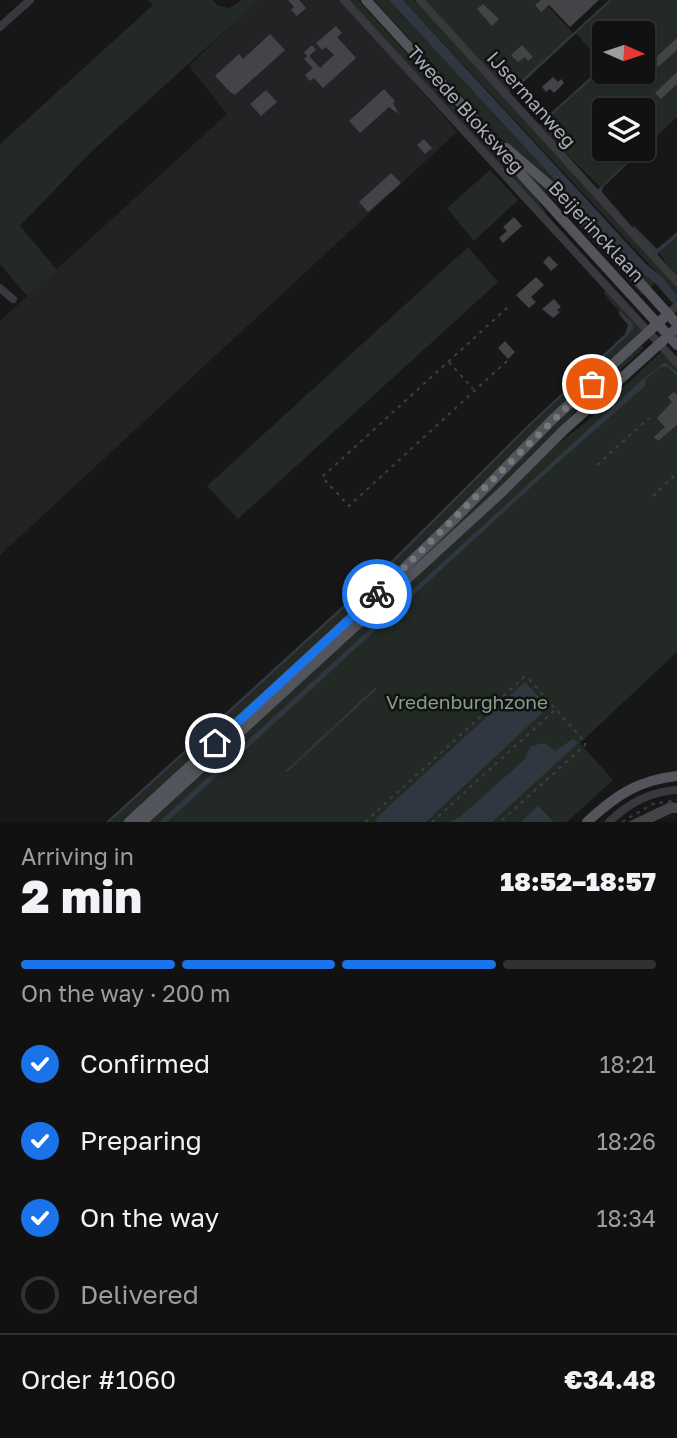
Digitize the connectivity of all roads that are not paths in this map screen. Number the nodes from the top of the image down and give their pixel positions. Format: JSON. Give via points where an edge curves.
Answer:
{"nodes":[{"id":1,"x":30,"y":0,"type":"edge"},
{"id":2,"x":344,"y":0,"type":"edge"},
{"id":3,"x":366,"y":0,"type":"edge"},
{"id":4,"x":420,"y":0,"type":"edge"},
{"id":5,"x":0,"y":27,"type":"edge"},
{"id":6,"x":494,"y":139,"type":"junction"},
{"id":7,"x":677,"y":282,"type":"edge"},
{"id":8,"x":0,"y":288,"type":"edge"},
{"id":9,"x":13,"y":299,"type":"dead end"},
{"id":10,"x":673,"y":309,"type":"edge"},
{"id":11,"x":657,"y":323,"type":"junction"},
{"id":12,"x":648,"y":332,"type":"junction"},
{"id":13,"x":675,"y":333,"type":"edge"},
{"id":14,"x":660,"y":345,"type":"junction"},
{"id":15,"x":677,"y":363,"type":"edge"},
{"id":16,"x":677,"y":776,"type":"edge"},
{"id":17,"x":677,"y":790,"type":"edge"},
{"id":18,"x":611,"y":821,"type":"edge"},
{"id":19,"x":129,"y":822,"type":"edge"},
{"id":20,"x":142,"y":822,"type":"edge"},
{"id":21,"x":587,"y":822,"type":"edge"}],
"edges":[{"from":1,"to":5,"type":"street"},
{"from":2,"to":12,"type":"street","name":"Tweede Bloksweg"},
{"from":3,"to":6,"type":"main road","name":"Beijerincklaan"},
{"from":4,"to":7,"type":"street","name":"IJsermanweg"},
{"from":6,"to":10,"type":"main road","name":"Beijerincklaan","via":[[562,197]]},
{"from":6,"to":11,"type":"main road","name":"Beijerincklaan"},
{"from":8,"to":9,"type":"street"},
{"from":10,"to":11,"type":"main road"},
{"from":10,"to":13,"type":"main road","name":"Beijerincklaan"},
{"from":11,"to":12,"type":"main road"},
{"from":11,"to":13,"type":"main road","name":"Beijerincklaan"},
{"from":12,"to":14,"type":"street","name":"Tweede Bloksweg"},
{"from":12,"to":19,"type":"main road","via":[[554,418],[374,597]]},
{"from":13,"to":14,"type":"main road"},
{"from":14,"to":15,"type":"street","name":"Tweede Bloksweg"},
{"from":14,"to":20,"type":"main road"},
{"from":16,"to":21,"type":"main road","via":[[622,792]]},
{"from":17,"to":18,"type":"street","via":[[642,798]]}]}
